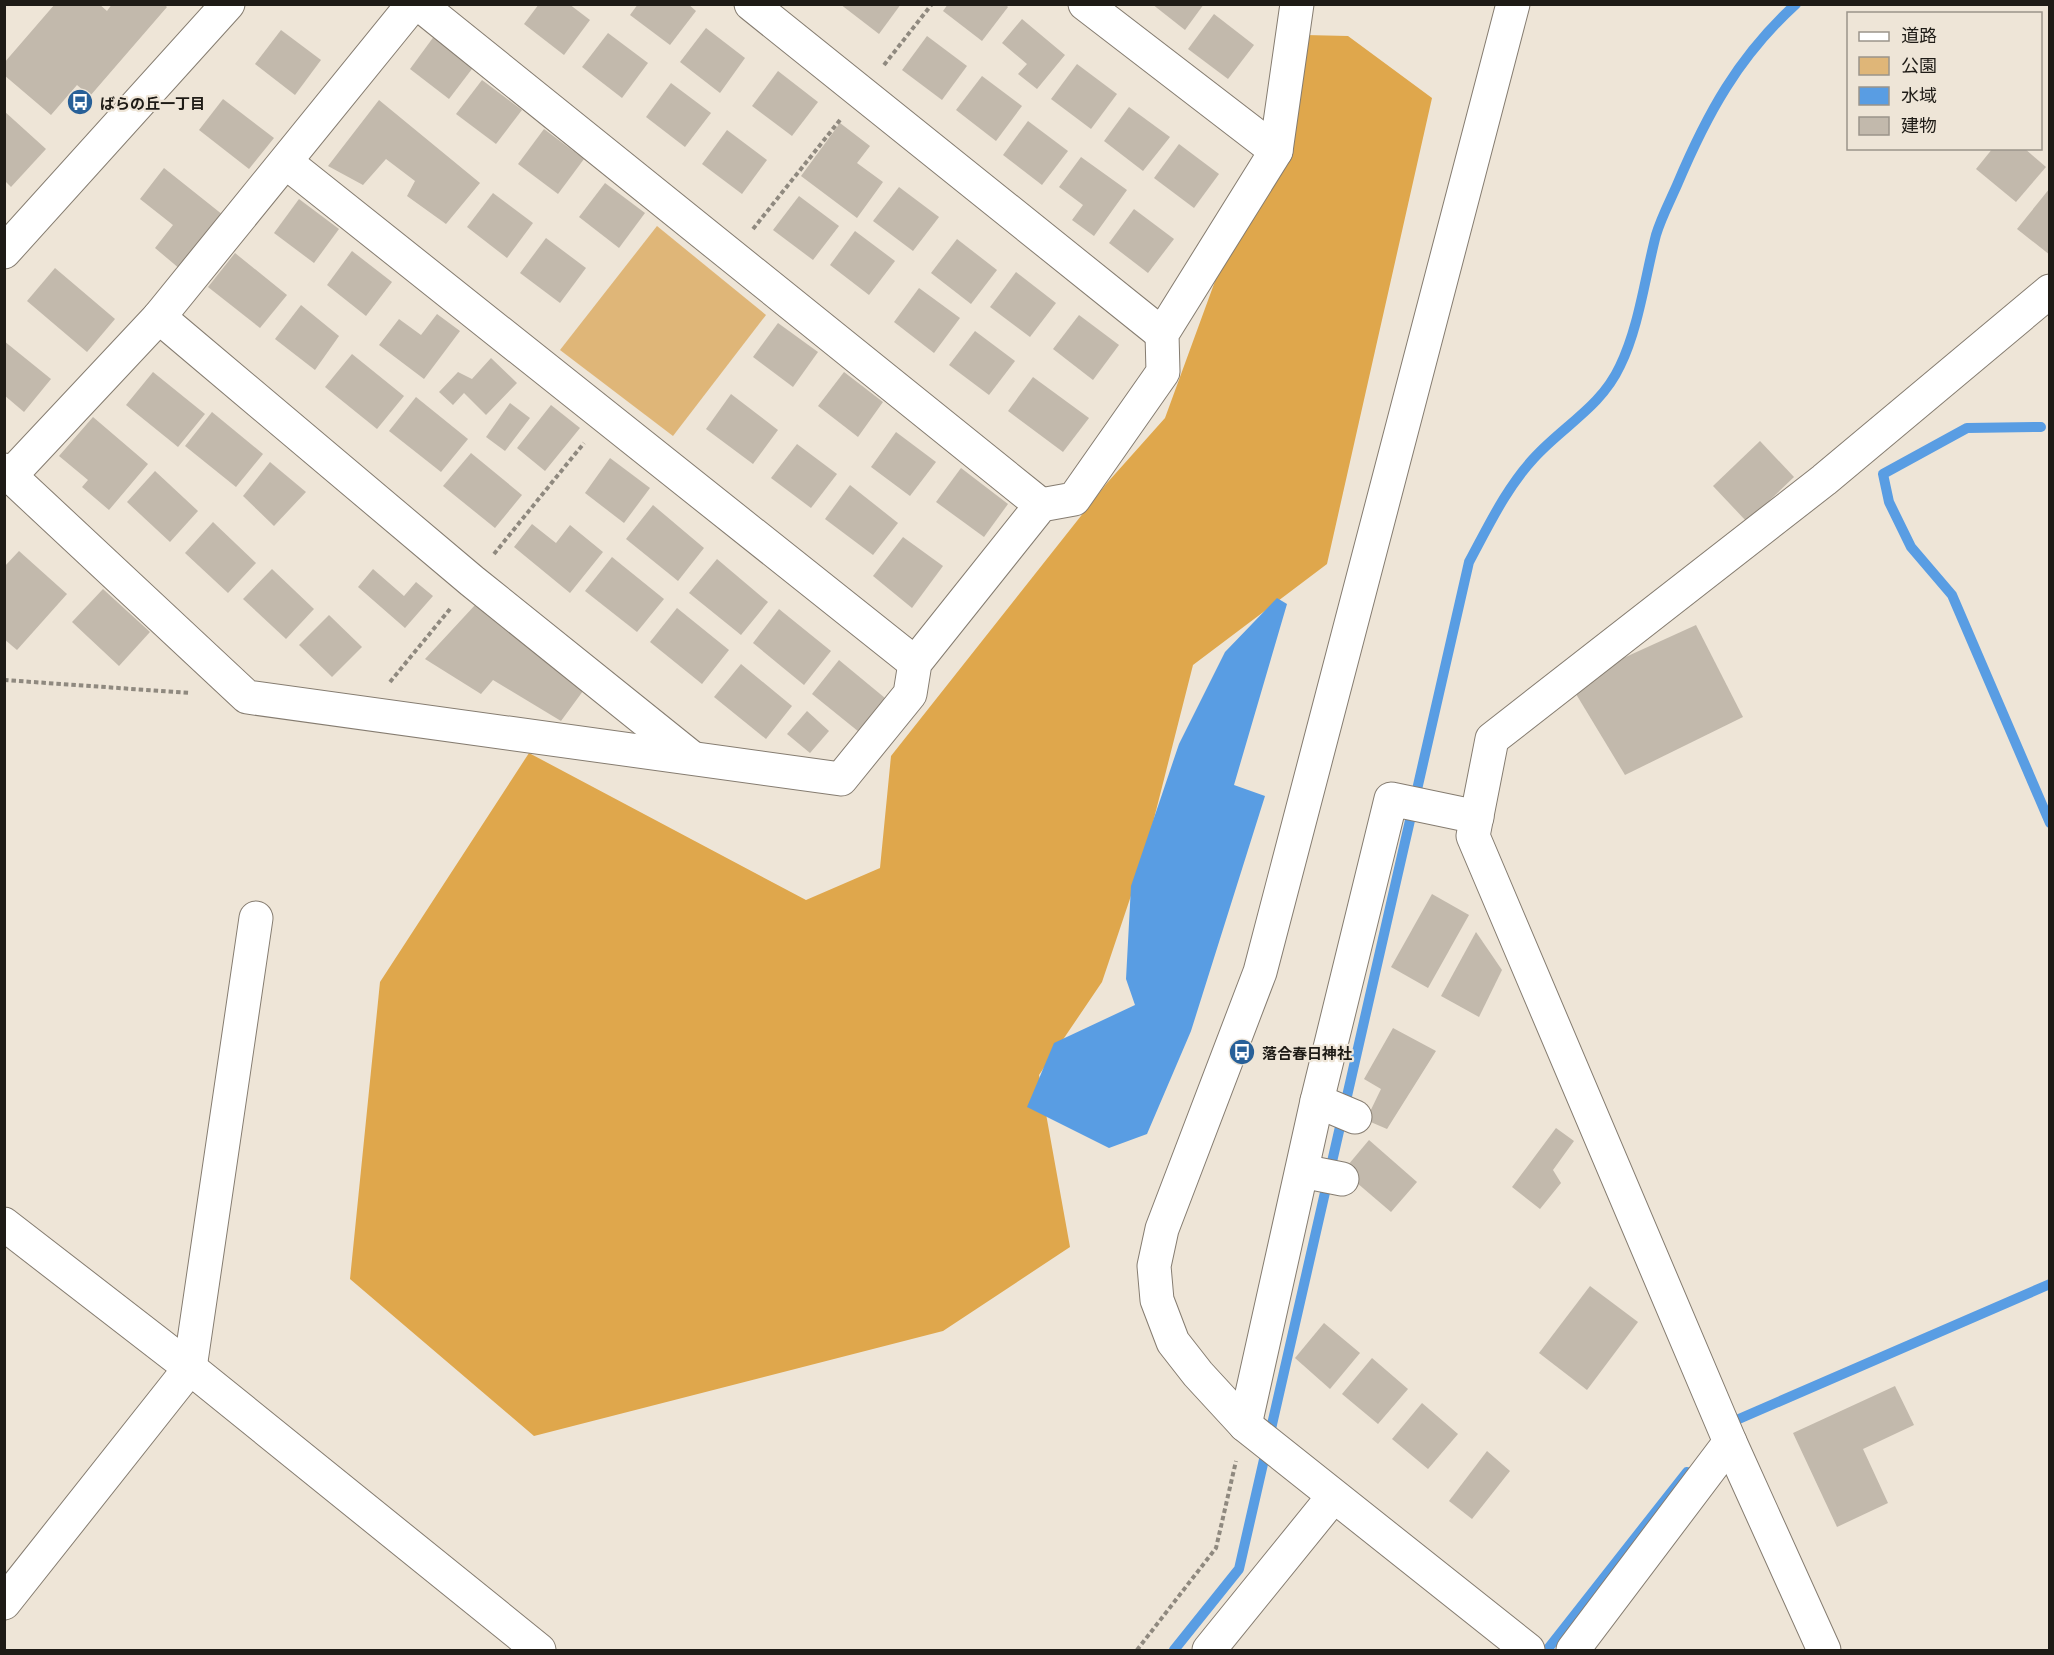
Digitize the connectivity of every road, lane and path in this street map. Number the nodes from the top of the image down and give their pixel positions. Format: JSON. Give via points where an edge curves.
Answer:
{"nodes":[{"id":1,"x":228,"y":4,"type":"edge"},
{"id":2,"x":413,"y":4,"type":"edge"},
{"id":3,"x":418,"y":4,"type":"edge"},
{"id":4,"x":751,"y":4,"type":"edge"},
{"id":5,"x":932,"y":4,"type":"edge"},
{"id":6,"x":1085,"y":4,"type":"edge"},
{"id":7,"x":1297,"y":4,"type":"edge"},
{"id":8,"x":1513,"y":4,"type":"edge"},
{"id":9,"x":861,"y":93,"type":"junction"},
{"id":10,"x":1276,"y":151,"type":"junction"},
{"id":11,"x":287,"y":163,"type":"junction"},
{"id":12,"x":4,"y":252,"type":"edge"},
{"id":13,"x":730,"y":258,"type":"junction"},
{"id":14,"x":2049,"y":291,"type":"edge"},
{"id":15,"x":159,"y":317,"type":"junction"},
{"id":16,"x":1162,"y":334,"type":"junction"},
{"id":17,"x":7,"y":473,"type":"edge"},
{"id":18,"x":1041,"y":505,"type":"junction"},
{"id":19,"x":915,"y":663,"type":"junction"},
{"id":20,"x":4,"y":680,"type":"edge"},
{"id":21,"x":247,"y":697,"type":"junction"},
{"id":22,"x":691,"y":757,"type":"junction"},
{"id":23,"x":1477,"y":817,"type":"junction"},
{"id":24,"x":256,"y":918,"type":"dead end"},
{"id":25,"x":1317,"y":1101,"type":"junction"},
{"id":26,"x":1355,"y":1117,"type":"dead end"},
{"id":27,"x":1302,"y":1171,"type":"junction"},
{"id":28,"x":1342,"y":1179,"type":"dead end"},
{"id":29,"x":4,"y":1224,"type":"edge"},
{"id":30,"x":190,"y":1368,"type":"junction"},
{"id":31,"x":1245,"y":1425,"type":"junction"},
{"id":32,"x":1730,"y":1442,"type":"junction"},
{"id":33,"x":1333,"y":1497,"type":"junction"},
{"id":34,"x":4,"y":1603,"type":"edge"},
{"id":35,"x":540,"y":1650,"type":"edge"},
{"id":36,"x":1137,"y":1650,"type":"edge"},
{"id":37,"x":1209,"y":1650,"type":"edge"},
{"id":38,"x":1528,"y":1650,"type":"edge"},
{"id":39,"x":1573,"y":1650,"type":"edge"},
{"id":40,"x":1824,"y":1650,"type":"edge"}],
"edges":[{"from":1,"to":12,"type":"street"},
{"from":2,"to":11,"type":"street"},
{"from":3,"to":13,"type":"street"},
{"from":4,"to":9,"type":"street"},
{"from":5,"to":9,"type":"path"},
{"from":6,"to":10,"type":"street"},
{"from":7,"to":10,"type":"street"},
{"from":8,"to":31,"type":"street","via":[[1260,972],[1162,1229],[1154,1266],[1157,1300],[1173,1342]]},
{"from":9,"to":13,"type":"path"},
{"from":9,"to":16,"type":"street"},
{"from":10,"to":16,"type":"street"},
{"from":11,"to":15,"type":"street"},
{"from":11,"to":19,"type":"street"},
{"from":13,"to":18,"type":"street"},
{"from":14,"to":23,"type":"street","via":[[1824,480],[1492,739]]},
{"from":15,"to":17,"type":"street"},
{"from":15,"to":22,"type":"street","via":[[472,581]]},
{"from":16,"to":18,"type":"street","via":[[1163,372],[1074,499]]},
{"from":17,"to":21,"type":"street"},
{"from":18,"to":19,"type":"street"},
{"from":19,"to":22,"type":"street","via":[[910,694],[841,779]]},
{"from":20,"to":21,"type":"path"},
{"from":21,"to":22,"type":"street"},
{"from":23,"to":25,"type":"street","via":[[1391,799]]},
{"from":23,"to":32,"type":"street","via":[[1473,836]]},
{"from":24,"to":30,"type":"street"},
{"from":25,"to":26,"type":"street"},
{"from":25,"to":27,"type":"street"},
{"from":27,"to":28,"type":"street"},
{"from":27,"to":31,"type":"street"},
{"from":29,"to":30,"type":"street"},
{"from":30,"to":34,"type":"street"},
{"from":30,"to":35,"type":"street"},
{"from":31,"to":33,"type":"street"},
{"from":31,"to":36,"type":"path","via":[[1216,1548]]},
{"from":32,"to":39,"type":"street"},
{"from":32,"to":40,"type":"street"},
{"from":33,"to":37,"type":"street"},
{"from":33,"to":38,"type":"street"}]}
